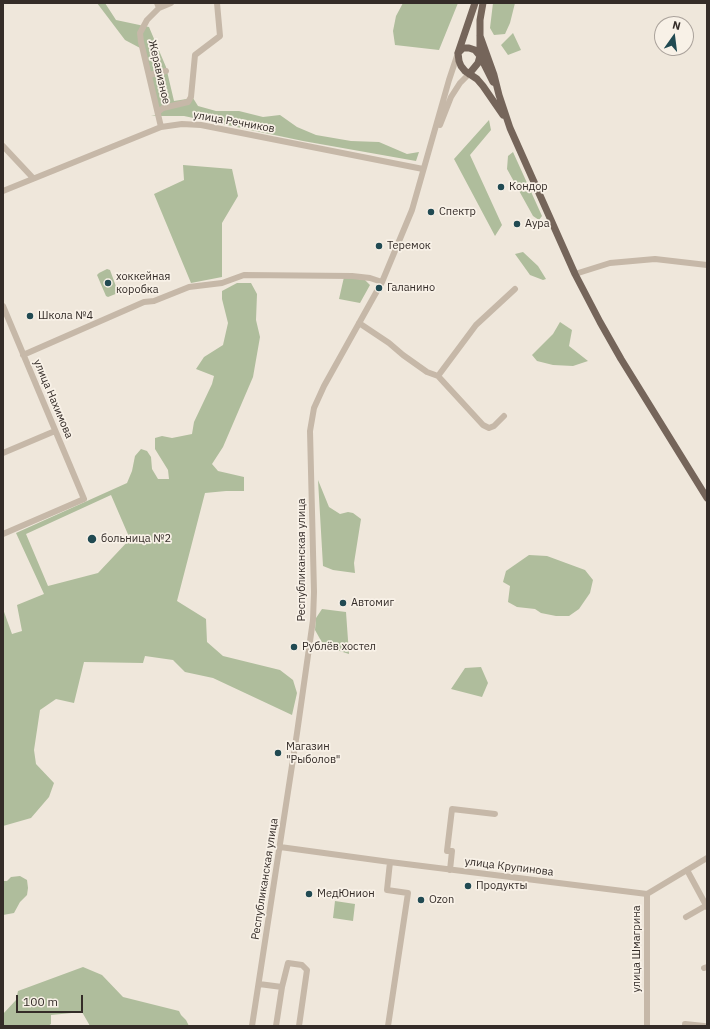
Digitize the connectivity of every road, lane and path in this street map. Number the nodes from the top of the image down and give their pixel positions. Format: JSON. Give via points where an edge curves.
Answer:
{"nodes":[{"id":1,"x":171,"y":3,"type":"edge"},
{"id":2,"x":217,"y":3,"type":"edge"},
{"id":3,"x":475,"y":3,"type":"edge"},
{"id":4,"x":483,"y":3,"type":"edge"},
{"id":5,"x":158,"y":6,"type":"edge"},
{"id":6,"x":480,"y":36,"type":"junction"},
{"id":7,"x":458,"y":53,"type":"junction"},
{"id":8,"x":480,"y":56,"type":"junction"},
{"id":9,"x":166,"y":71,"type":"dead end"},
{"id":10,"x":149,"y":75,"type":"junction"},
{"id":11,"x":467,"y":76,"type":"junction"},
{"id":12,"x":499,"y":95,"type":"junction"},
{"id":13,"x":158,"y":112,"type":"junction"},
{"id":14,"x":162,"y":127,"type":"junction"},
{"id":15,"x":510,"y":128,"type":"junction"},
{"id":16,"x":433,"y":140,"type":"junction"},
{"id":17,"x":3,"y":146,"type":"edge"},
{"id":18,"x":423,"y":169,"type":"junction"},
{"id":19,"x":33,"y":178,"type":"junction"},
{"id":20,"x":3,"y":191,"type":"edge"},
{"id":21,"x":707,"y":265,"type":"edge"},
{"id":22,"x":574,"y":274,"type":"junction"},
{"id":23,"x":382,"y":282,"type":"junction"},
{"id":24,"x":515,"y":289,"type":"dead end"},
{"id":25,"x":3,"y":306,"type":"edge"},
{"id":26,"x":359,"y":323,"type":"junction"},
{"id":27,"x":10,"y":324,"type":"junction"},
{"id":28,"x":3,"y":327,"type":"edge"},
{"id":29,"x":23,"y":355,"type":"junction"},
{"id":30,"x":438,"y":376,"type":"junction"},
{"id":31,"x":504,"y":416,"type":"dead end"},
{"id":32,"x":55,"y":431,"type":"junction"},
{"id":33,"x":3,"y":453,"type":"edge"},
{"id":34,"x":707,"y":498,"type":"edge"},
{"id":35,"x":3,"y":534,"type":"edge"},
{"id":36,"x":495,"y":814,"type":"dead end"},
{"id":37,"x":280,"y":847,"type":"junction"},
{"id":38,"x":707,"y":858,"type":"edge"},
{"id":39,"x":390,"y":862,"type":"junction"},
{"id":40,"x":450,"y":870,"type":"junction"},
{"id":41,"x":687,"y":870,"type":"junction"},
{"id":42,"x":647,"y":894,"type":"junction"},
{"id":43,"x":707,"y":906,"type":"edge"},
{"id":44,"x":686,"y":917,"type":"dead end"},
{"id":45,"x":259,"y":984,"type":"junction"},
{"id":46,"x":282,"y":987,"type":"junction"},
{"id":47,"x":685,"y":1025,"type":"edge"},
{"id":48,"x":252,"y":1026,"type":"edge"},
{"id":49,"x":276,"y":1026,"type":"edge"},
{"id":50,"x":299,"y":1026,"type":"edge"},
{"id":51,"x":388,"y":1026,"type":"edge"},
{"id":52,"x":647,"y":1026,"type":"edge"},
{"id":53,"x":704,"y":1026,"type":"edge"}],
"edges":[{"from":1,"to":5,"type":"street"},
{"from":2,"to":13,"type":"street","via":[[220,36],[195,55],[192,97],[188,102],[163,108]]},
{"from":3,"to":7,"type":"main road"},
{"from":4,"to":6,"type":"main road"},
{"from":5,"to":10,"type":"street","name":"Жеравизное","via":[[140,33]]},
{"from":6,"to":8,"type":"main road"},
{"from":6,"to":12,"type":"main road"},
{"from":7,"to":8,"type":"main road","via":[[463,48],[469,48]]},
{"from":7,"to":11,"type":"main road"},
{"from":7,"to":16,"type":"street"},
{"from":8,"to":11,"type":"main road","via":[[478,63]]},
{"from":8,"to":12,"type":"main road"},
{"from":9,"to":10,"type":"street"},
{"from":10,"to":13,"type":"street","name":"Жеравизное"},
{"from":11,"to":15,"type":"main road","via":[[477,79],[491,95]]},
{"from":11,"to":16,"type":"street","via":[[451,97]]},
{"from":12,"to":15,"type":"main road"},
{"from":13,"to":14,"type":"street","name":"Жеравизное"},
{"from":14,"to":18,"type":"street","name":"улица Речников","via":[[201,125]]},
{"from":14,"to":19,"type":"street","name":"улица Речников"},
{"from":15,"to":22,"type":"main road"},
{"from":16,"to":18,"type":"street","name":"Республиканская улица"},
{"from":17,"to":19,"type":"street"},
{"from":18,"to":23,"type":"street","name":"Республиканская улица","via":[[412,210]]},
{"from":19,"to":20,"type":"street","name":"улица Речников"},
{"from":21,"to":22,"type":"street","via":[[655,259],[610,263]]},
{"from":22,"to":34,"type":"main road","via":[[621,359]]},
{"from":23,"to":26,"type":"street","name":"Республиканская улица"},
{"from":23,"to":29,"type":"street","via":[[352,276],[244,275],[222,283],[189,287],[154,301],[144,302]]},
{"from":24,"to":30,"type":"street","via":[[476,325]]},
{"from":25,"to":27,"type":"street","name":"улица Нахимова"},
{"from":26,"to":30,"type":"street","via":[[427,372]]},
{"from":26,"to":37,"type":"street","name":"Республиканская улица","via":[[314,408],[310,431],[313,620]]},
{"from":27,"to":28,"type":"street"},
{"from":27,"to":29,"type":"street","name":"улица Нахимова"},
{"from":29,"to":32,"type":"street","name":"улица Нахимова"},
{"from":30,"to":31,"type":"street","via":[[483,425],[489,428],[494,426]]},
{"from":32,"to":33,"type":"street"},
{"from":32,"to":35,"type":"street","name":"улица Нахимова","via":[[84,499]]},
{"from":36,"to":40,"type":"street","via":[[452,809],[447,851],[452,851]]},
{"from":37,"to":39,"type":"street","name":"улица Крупинова"},
{"from":37,"to":45,"type":"street","name":"Республиканская улица"},
{"from":38,"to":41,"type":"street","name":"улица Шмагрина"},
{"from":39,"to":40,"type":"street","name":"улица Крупинова"},
{"from":39,"to":51,"type":"street","via":[[387,890],[408,893]]},
{"from":40,"to":42,"type":"street","name":"улица Крупинова"},
{"from":41,"to":42,"type":"street","name":"улица Шмагрина"},
{"from":41,"to":43,"type":"street"},
{"from":42,"to":52,"type":"street","name":"улица Шмагрина"},
{"from":43,"to":44,"type":"street"},
{"from":45,"to":46,"type":"street"},
{"from":45,"to":48,"type":"street","name":"Республиканская улица"},
{"from":46,"to":49,"type":"street"},
{"from":46,"to":50,"type":"street","via":[[288,963],[302,966],[307,970]]},
{"from":47,"to":53,"type":"street"}]}
